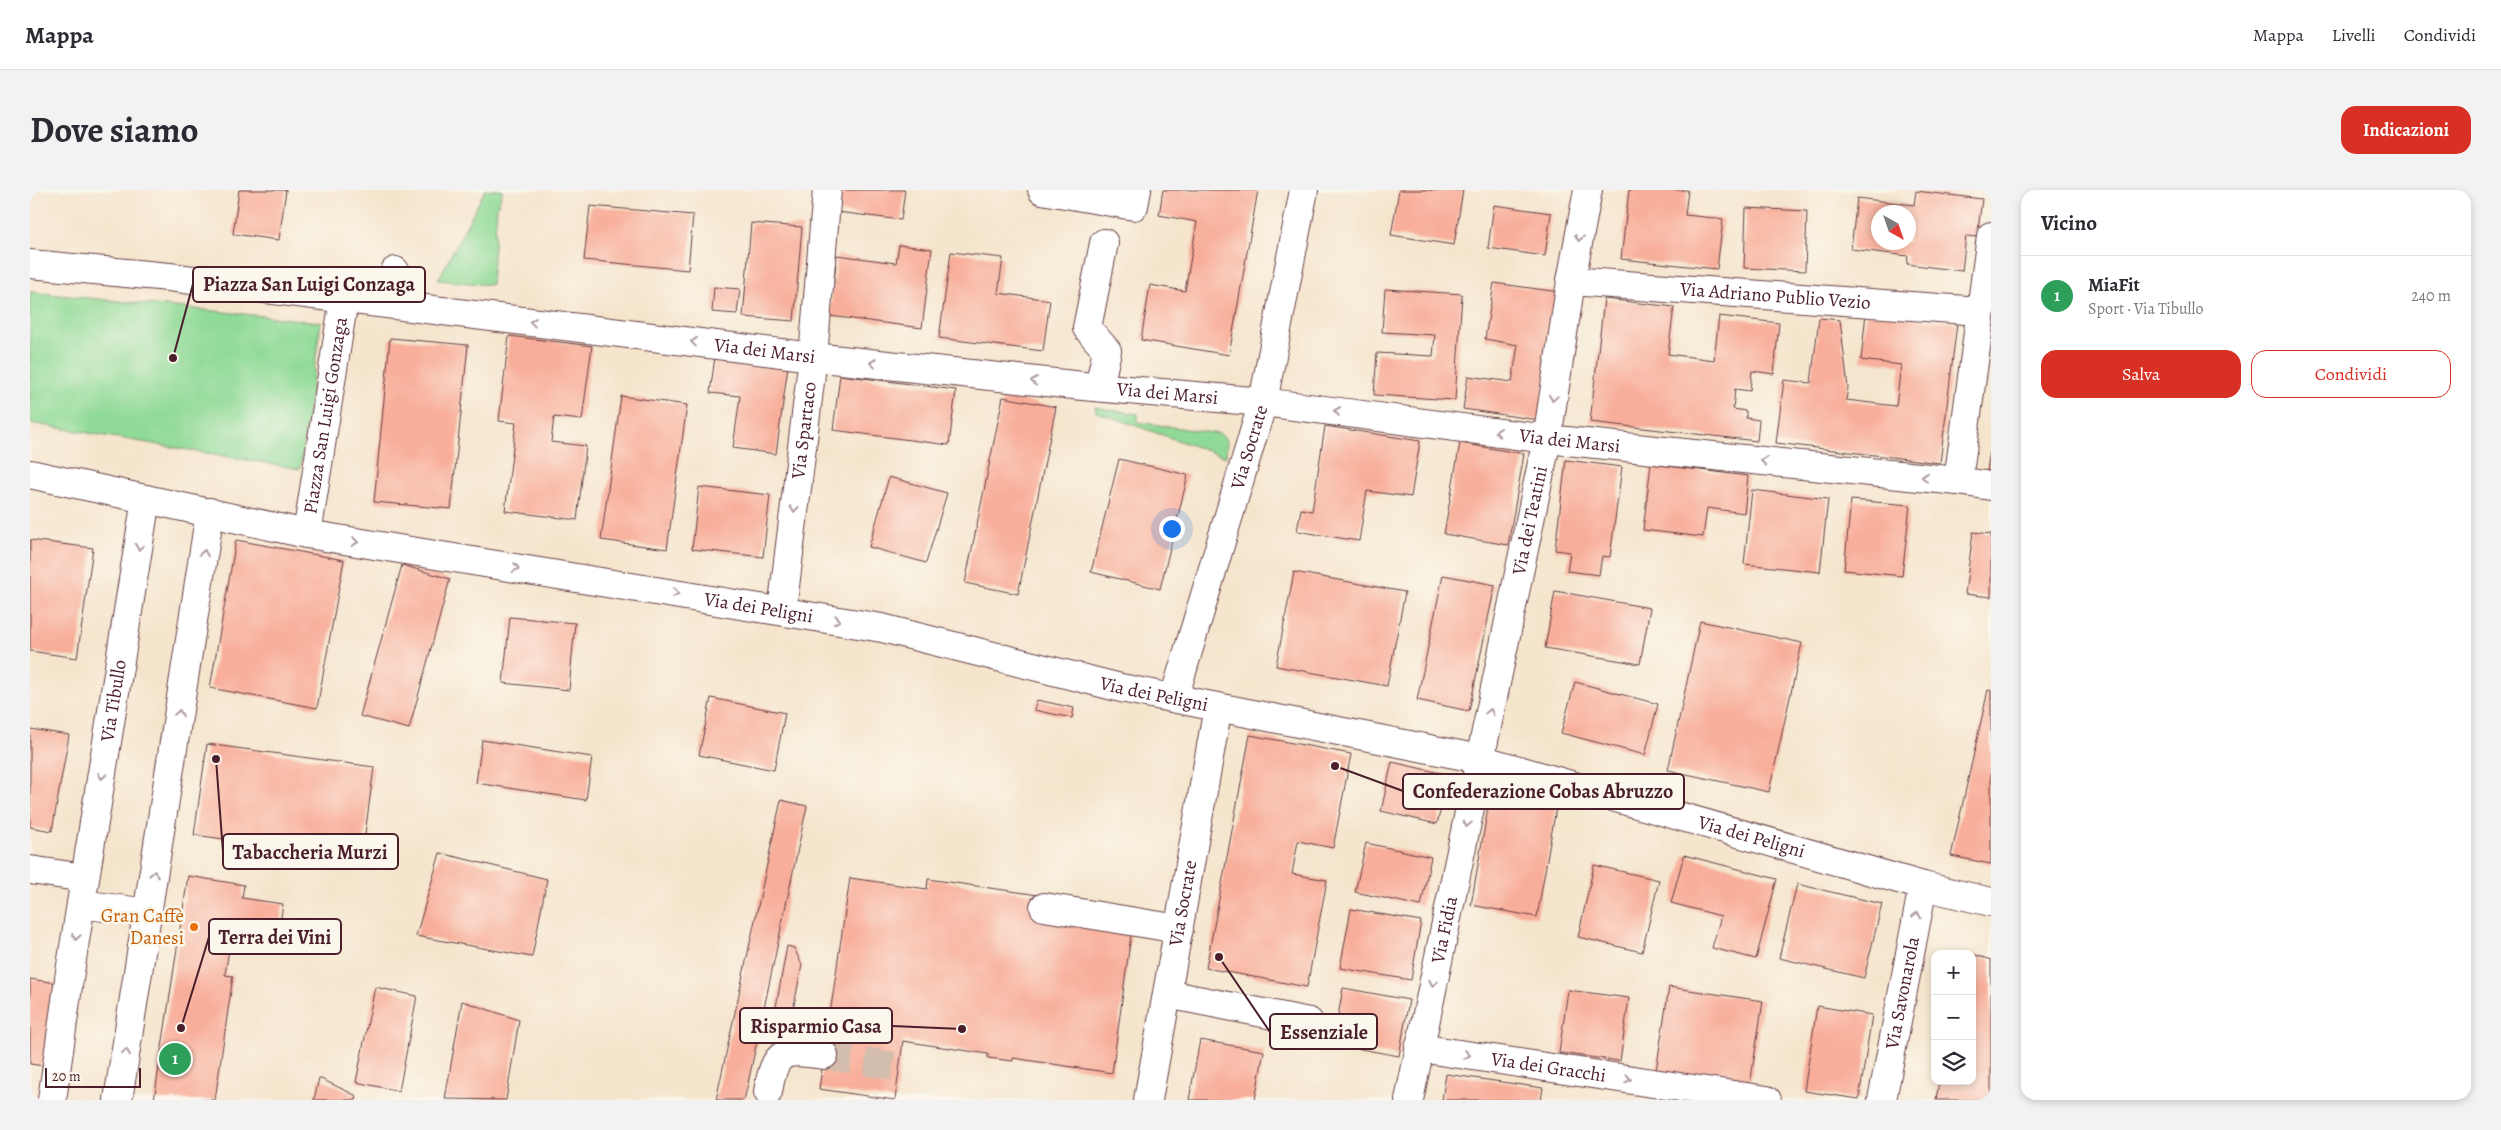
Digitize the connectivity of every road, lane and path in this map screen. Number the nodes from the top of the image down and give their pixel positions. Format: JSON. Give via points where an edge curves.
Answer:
{"nodes":[{"id":1,"x":827,"y":190,"type":"edge"},
{"id":2,"x":1042,"y":190,"type":"edge"},
{"id":3,"x":1137,"y":190,"type":"edge"},
{"id":4,"x":1304,"y":190,"type":"edge"},
{"id":5,"x":1588,"y":190,"type":"edge"},
{"id":6,"x":1991,"y":236,"type":"edge"},
{"id":7,"x":1104,"y":243,"type":"dead end"},
{"id":8,"x":30,"y":264,"type":"edge"},
{"id":9,"x":395,"y":271,"type":"dead end"},
{"id":10,"x":1571,"y":281,"type":"junction"},
{"id":11,"x":344,"y":299,"type":"junction"},
{"id":12,"x":391,"y":304,"type":"junction"},
{"id":13,"x":1980,"y":311,"type":"junction"},
{"id":14,"x":813,"y":357,"type":"junction"},
{"id":15,"x":1091,"y":387,"type":"junction"},
{"id":16,"x":1263,"y":402,"type":"junction"},
{"id":17,"x":1547,"y":439,"type":"junction"},
{"id":18,"x":30,"y":474,"type":"edge"},
{"id":19,"x":1958,"y":481,"type":"junction"},
{"id":20,"x":1991,"y":486,"type":"edge"},
{"id":21,"x":146,"y":499,"type":"junction"},
{"id":22,"x":210,"y":512,"type":"junction"},
{"id":23,"x":307,"y":534,"type":"junction"},
{"id":24,"x":782,"y":610,"type":"junction"},
{"id":25,"x":1174,"y":698,"type":"junction"},
{"id":26,"x":1218,"y":707,"type":"junction"},
{"id":27,"x":1480,"y":759,"type":"junction"},
{"id":28,"x":30,"y":870,"type":"edge"},
{"id":29,"x":1923,"y":886,"type":"junction"},
{"id":30,"x":83,"y":891,"type":"junction"},
{"id":31,"x":1991,"y":902,"type":"edge"},
{"id":32,"x":1044,"y":906,"type":"dead end"},
{"id":33,"x":148,"y":913,"type":"junction"},
{"id":34,"x":1178,"y":929,"type":"junction"},
{"id":35,"x":1167,"y":994,"type":"junction"},
{"id":36,"x":1309,"y":1022,"type":"dead end"},
{"id":37,"x":1419,"y":1048,"type":"junction"},
{"id":38,"x":824,"y":1055,"type":"tunnel mouth"},
{"id":39,"x":768,"y":1092,"type":"dead end"},
{"id":40,"x":52,"y":1100,"type":"edge"},
{"id":41,"x":118,"y":1100,"type":"edge"},
{"id":42,"x":1148,"y":1100,"type":"edge"},
{"id":43,"x":1410,"y":1100,"type":"edge"},
{"id":44,"x":1767,"y":1100,"type":"edge"},
{"id":45,"x":1882,"y":1100,"type":"edge"}],
"edges":[{"from":1,"to":14,"type":"street","name":"Via Spartaco"},
{"from":2,"to":3,"type":"street","via":[[1134,206]]},
{"from":4,"to":16,"type":"street","name":"Via Socrate"},
{"from":5,"to":10,"type":"street","name":"Via dei Teatini","one_way":true},
{"from":6,"to":13,"type":"street"},
{"from":7,"to":15,"type":"street","via":[[1087,328],[1106,351]]},
{"from":8,"to":11,"type":"street","name":"Piazza San Luigi Gonzaga"},
{"from":9,"to":12,"type":"street"},
{"from":10,"to":13,"type":"street","name":"Via Adriano Publio Vezio"},
{"from":10,"to":17,"type":"street","name":"Via dei Teatini","one_way":true},
{"from":11,"to":12,"type":"street","name":"Via dei Marsi"},
{"from":11,"to":23,"type":"street","name":"Piazza San Luigi Gonzaga"},
{"from":14,"to":12,"type":"street","name":"Via dei Marsi","one_way":true},
{"from":13,"to":19,"type":"street"},
{"from":15,"to":14,"type":"street","name":"Via dei Marsi","one_way":true},
{"from":14,"to":24,"type":"street","name":"Via Spartaco","one_way":true},
{"from":15,"to":16,"type":"street","name":"Via dei Marsi"},
{"from":17,"to":16,"type":"street","name":"Via dei Marsi","one_way":true},
{"from":16,"to":25,"type":"street","name":"Via Socrate"},
{"from":19,"to":17,"type":"street","name":"Via dei Marsi","one_way":true},
{"from":27,"to":17,"type":"street","name":"Via dei Teatini","one_way":true},
{"from":18,"to":21,"type":"street","name":"Piazza San Luigi Gonzaga"},
{"from":19,"to":20,"type":"street","name":"Via dei Marsi"},
{"from":21,"to":22,"type":"street","name":"Piazza San Luigi Gonzaga"},
{"from":21,"to":30,"type":"street","name":"Via Tibullo","one_way":true},
{"from":22,"to":23,"type":"street","name":"Piazza San Luigi Gonzaga"},
{"from":33,"to":22,"type":"street","one_way":true},
{"from":23,"to":24,"type":"street","name":"Via dei Peligni","one_way":true},
{"from":24,"to":25,"type":"street","name":"Via dei Peligni","one_way":true,"via":[[882,628],[1121,688]]},
{"from":25,"to":26,"type":"street","name":"Via dei Peligni"},
{"from":26,"to":27,"type":"street","name":"Via dei Peligni"},
{"from":26,"to":34,"type":"street","name":"Via Socrate"},
{"from":27,"to":29,"type":"street","name":"Via dei Peligni"},
{"from":27,"to":37,"type":"street","name":"Via Fidia","one_way":true},
{"from":28,"to":30,"type":"street"},
{"from":29,"to":31,"type":"street","name":"Via dei Peligni"},
{"from":45,"to":29,"type":"street","name":"Via Savonarola","one_way":true},
{"from":30,"to":33,"type":"street"},
{"from":30,"to":40,"type":"street","name":"Via Tibullo","one_way":true},
{"from":32,"to":34,"type":"street"},
{"from":41,"to":33,"type":"street","one_way":true},
{"from":34,"to":35,"type":"street","name":"Via Socrate"},
{"from":35,"to":36,"type":"street"},
{"from":35,"to":42,"type":"street","name":"Via Socrate"},
{"from":37,"to":43,"type":"street","name":"Via Fidia"},
{"from":37,"to":44,"type":"street","name":"Via dei Gracchi","one_way":true},
{"from":38,"to":39,"type":"street","via":[[796,1050],[782,1056],[772,1070]]}]}
